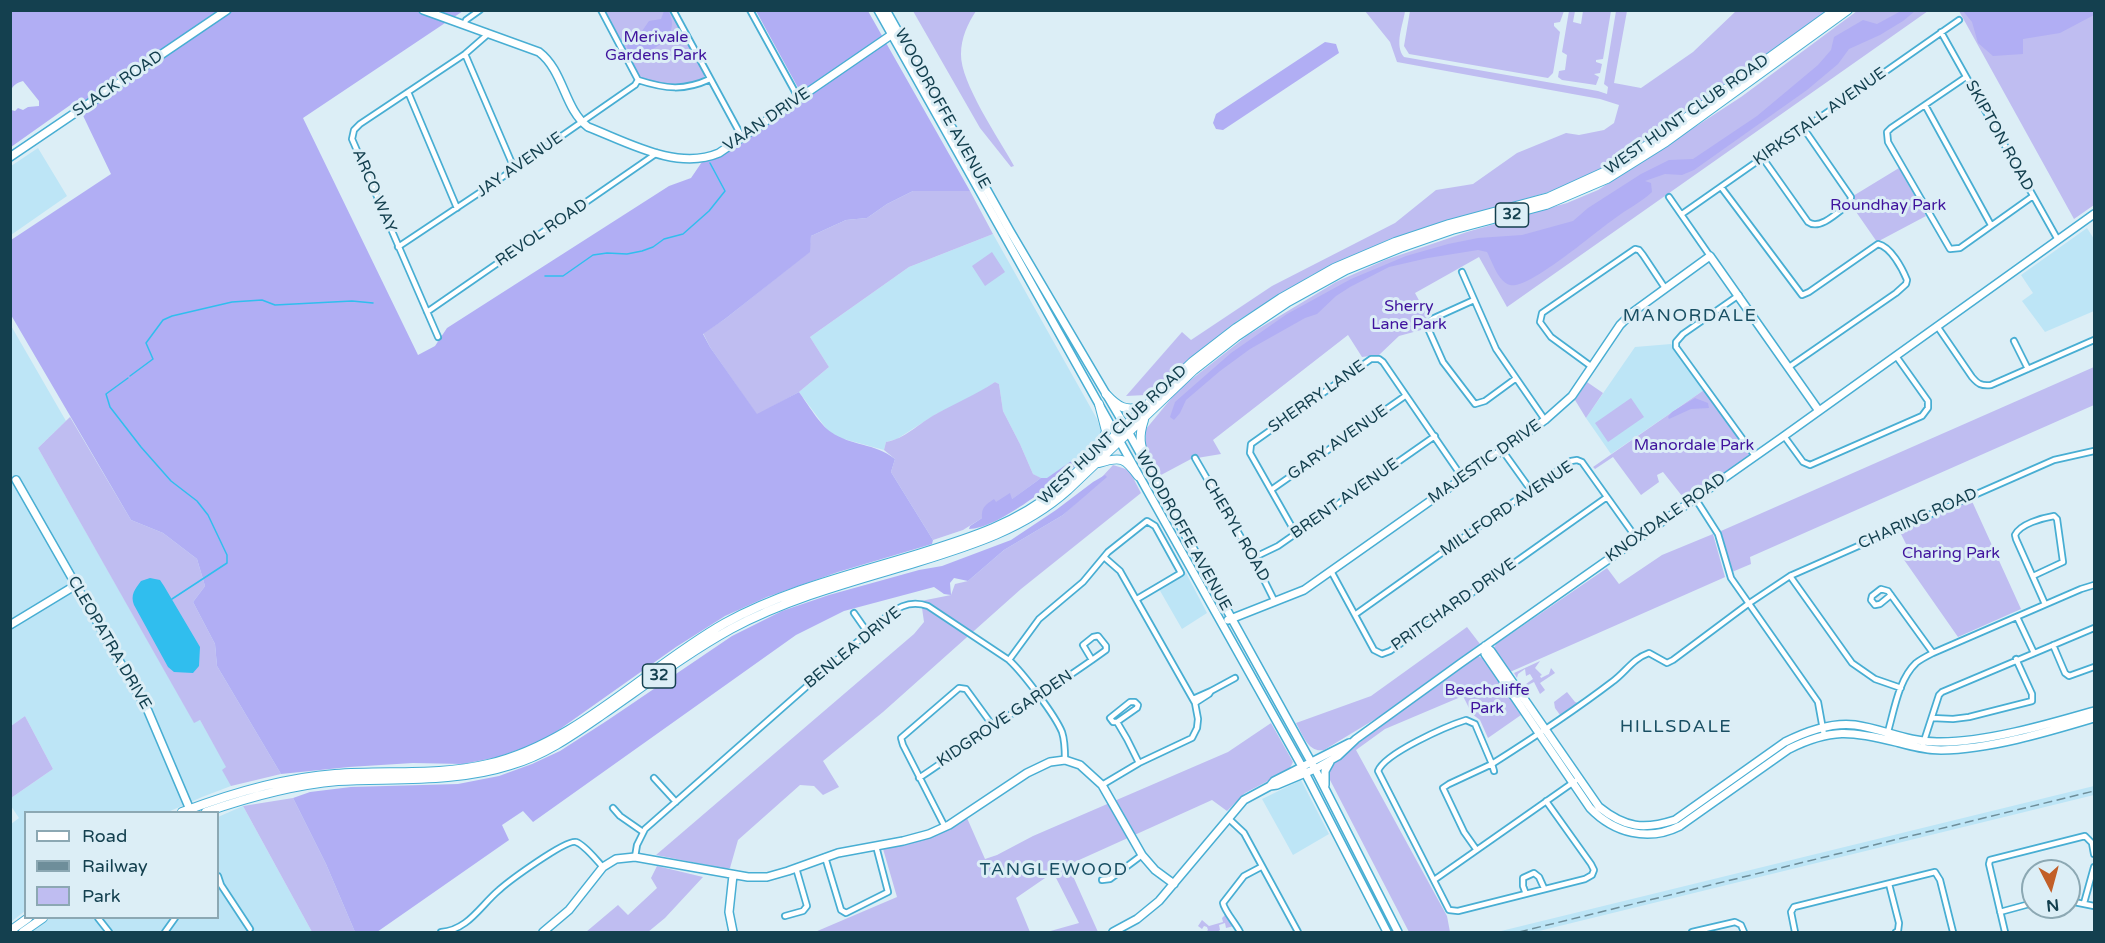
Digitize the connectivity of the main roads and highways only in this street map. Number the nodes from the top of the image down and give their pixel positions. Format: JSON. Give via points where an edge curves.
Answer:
{"nodes":[{"id":1,"x":1835,"y":10,"type":"edge"},
{"id":2,"x":1848,"y":10,"type":"edge"},
{"id":3,"x":1106,"y":394,"type":"road end"},
{"id":4,"x":1099,"y":404,"type":"road end"},
{"id":5,"x":1148,"y":404,"type":"junction"},
{"id":6,"x":1145,"y":417,"type":"junction"},
{"id":7,"x":1127,"y":430,"type":"junction"},
{"id":8,"x":1118,"y":439,"type":"junction"},
{"id":9,"x":1100,"y":450,"type":"junction"},
{"id":10,"x":1098,"y":464,"type":"junction"},
{"id":11,"x":1148,"y":468,"type":"road end"},
{"id":12,"x":1138,"y":476,"type":"road end"},
{"id":13,"x":190,"y":811,"type":"edge"},
{"id":14,"x":212,"y":811,"type":"edge"},
{"id":15,"x":27,"y":919,"type":"edge"},
{"id":16,"x":42,"y":919,"type":"edge"},
{"id":17,"x":10,"y":931,"type":"edge"},
{"id":18,"x":23,"y":933,"type":"edge"}],
"edges":[{"from":1,"to":5,"type":"main road","name":"WEST HUNT CLUB ROAD","number":"32","via":[[1606,171],[1549,197],[1407,237],[1302,285],[1220,340]]},
{"from":2,"to":6,"type":"main road","name":"WEST HUNT CLUB ROAD","number":"32","via":[[1641,159],[1607,179],[1540,207],[1400,248],[1352,267],[1296,298],[1206,360]]},
{"from":3,"to":5,"type":"main road","via":[[1123,409]]},
{"from":4,"to":9,"type":"main road","via":[[1106,431]]},
{"from":5,"to":7,"type":"main road","name":"WEST HUNT CLUB ROAD","number":"32"},
{"from":6,"to":7,"type":"main road","name":"WEST HUNT CLUB ROAD","number":"32"},
{"from":6,"to":11,"type":"main road","via":[[1139,438]]},
{"from":7,"to":8,"type":"main road","name":"WEST HUNT CLUB ROAD","number":"32"},
{"from":8,"to":9,"type":"main road","name":"WEST HUNT CLUB ROAD","number":"32"},
{"from":8,"to":10,"type":"main road","name":"WEST HUNT CLUB ROAD","number":"32"},
{"from":9,"to":13,"type":"main road","name":"WEST HUNT CLUB ROAD","number":"32","via":[[1060,488],[1016,518],[966,539],[805,589],[751,611],[698,640],[572,727],[512,757],[461,769],[304,777],[243,790]]},
{"from":10,"to":12,"type":"main road","via":[[1123,460]]},
{"from":10,"to":14,"type":"main road","name":"WEST HUNT CLUB ROAD","number":"32","via":[[1053,504],[996,536],[796,599],[730,630],[573,735],[529,759],[463,776],[305,785],[261,794]]},
{"from":15,"to":17,"type":"main road"},
{"from":16,"to":18,"type":"main road"}]}
